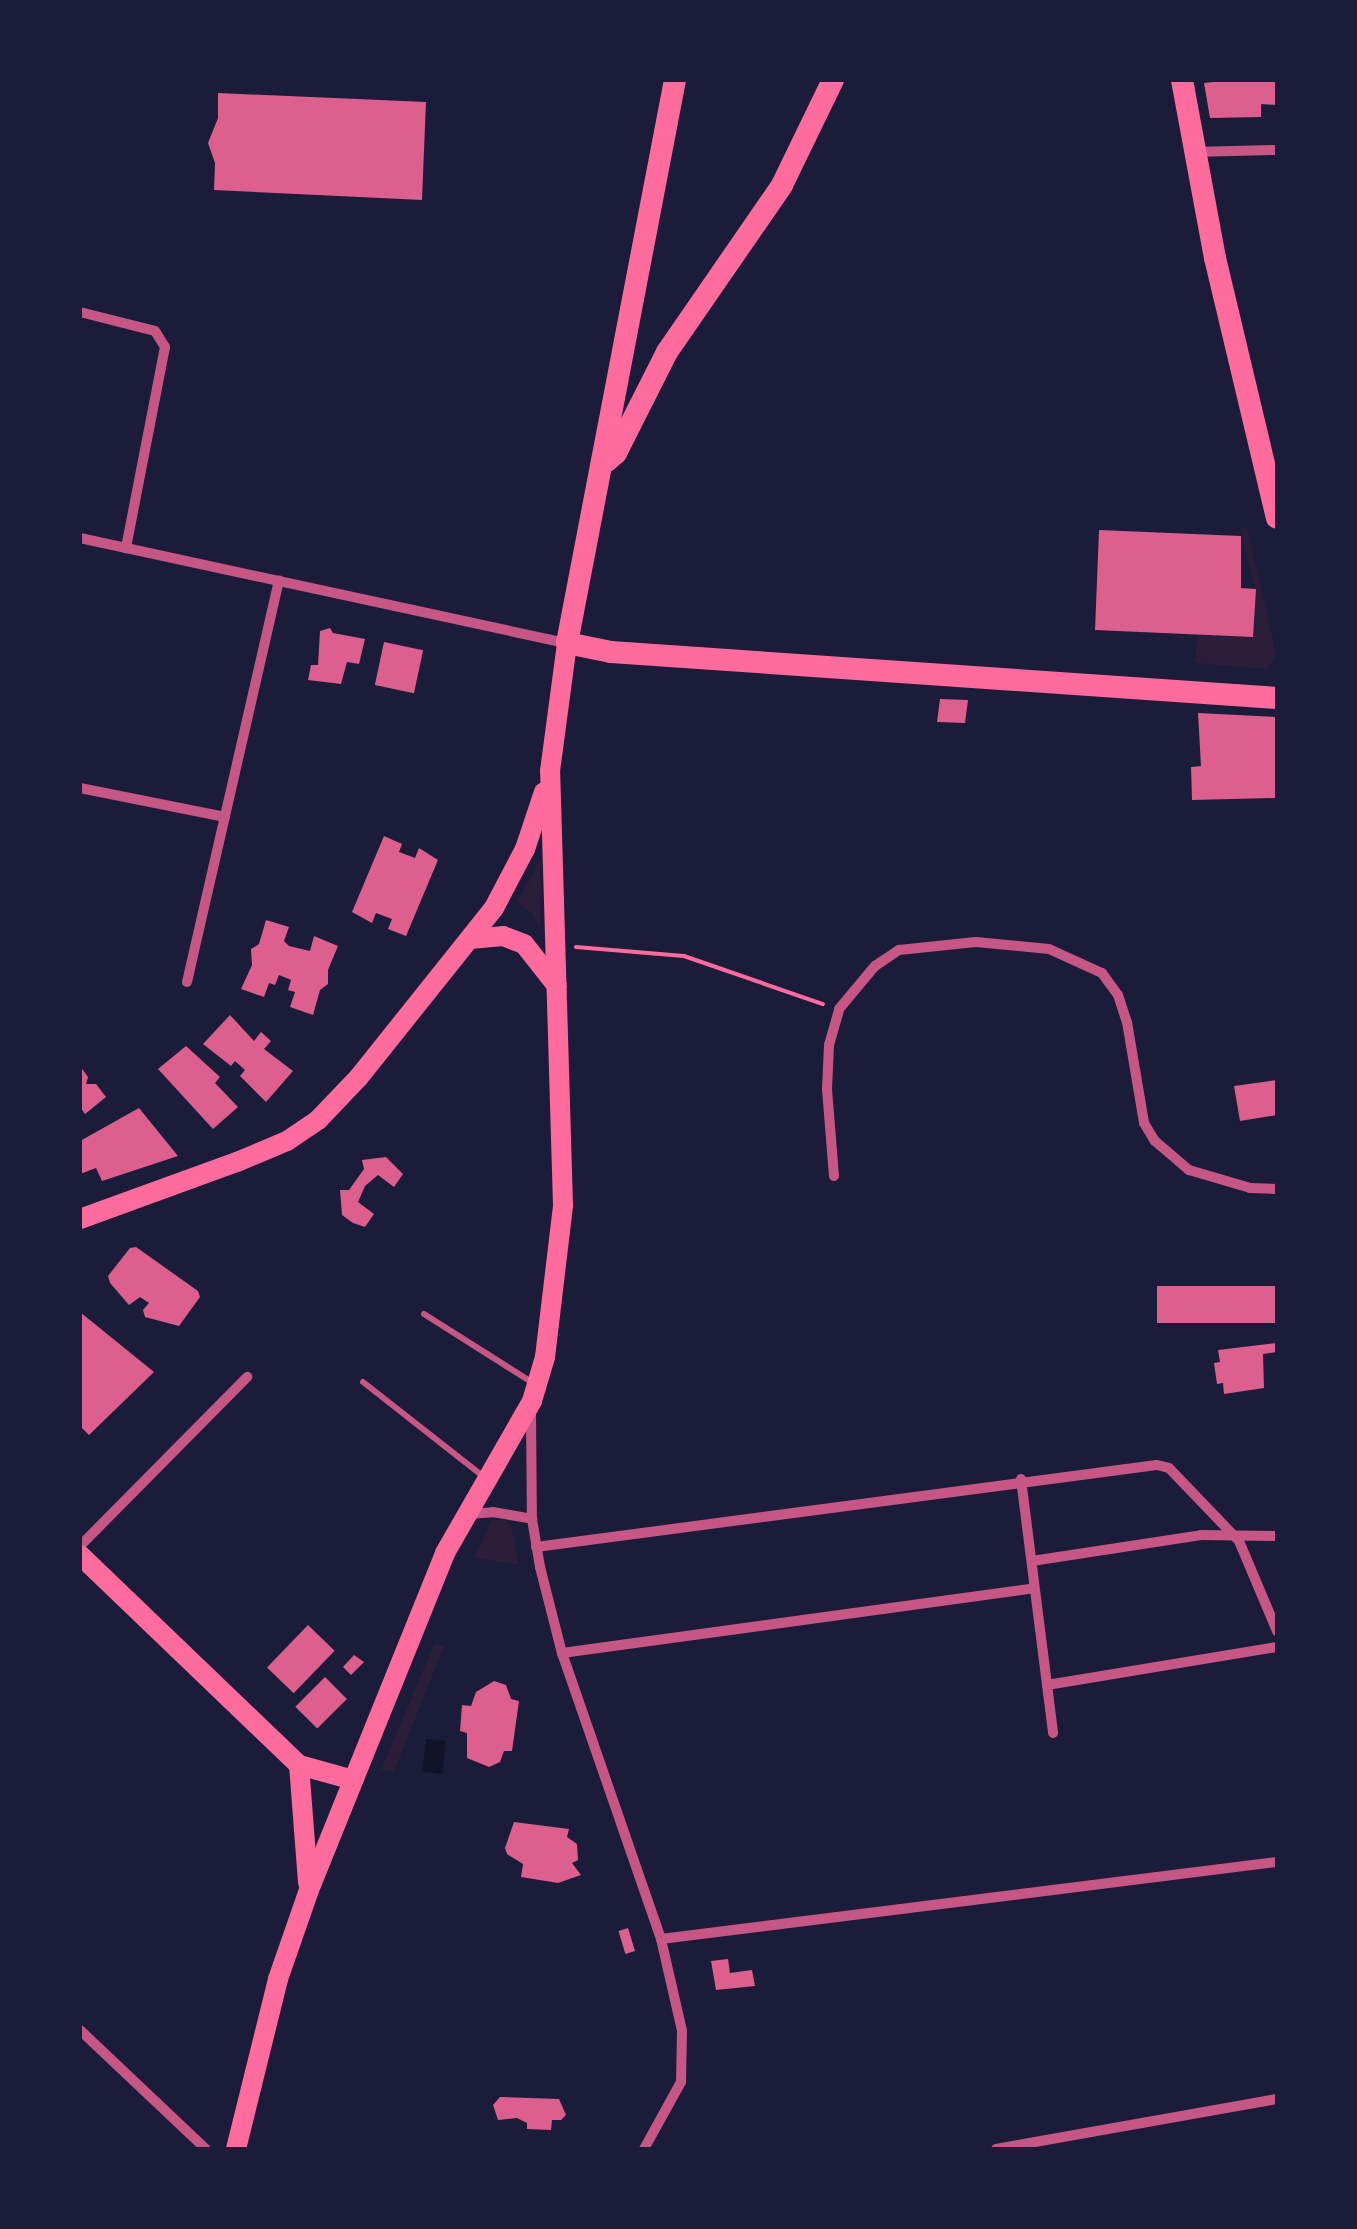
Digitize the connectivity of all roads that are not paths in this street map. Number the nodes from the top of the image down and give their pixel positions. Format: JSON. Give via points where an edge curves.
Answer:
{"nodes":[{"id":1,"x":675,"y":80,"type":"edge"},
{"id":2,"x":833,"y":80,"type":"edge"},
{"id":3,"x":1182,"y":80,"type":"edge"},
{"id":4,"x":1277,"y":150,"type":"edge"},
{"id":5,"x":1193,"y":152,"type":"junction"},
{"id":6,"x":80,"y":312,"type":"edge"},
{"id":7,"x":600,"y":466,"type":"junction"},
{"id":8,"x":1277,"y":518,"type":"edge"},
{"id":9,"x":80,"y":538,"type":"edge"},
{"id":10,"x":126,"y":548,"type":"junction"},
{"id":11,"x":280,"y":580,"type":"junction"},
{"id":12,"x":567,"y":642,"type":"junction"},
{"id":13,"x":1277,"y":698,"type":"edge"},
{"id":14,"x":550,"y":771,"type":"junction"},
{"id":15,"x":80,"y":788,"type":"edge"},
{"id":16,"x":224,"y":817,"type":"junction"},
{"id":17,"x":470,"y":939,"type":"junction"},
{"id":18,"x":187,"y":982,"type":"dead end"},
{"id":19,"x":558,"y":988,"type":"junction"},
{"id":20,"x":834,"y":1176,"type":"dead end"},
{"id":21,"x":1277,"y":1189,"type":"edge"},
{"id":22,"x":80,"y":1219,"type":"edge"},
{"id":23,"x":424,"y":1314,"type":"dead end"},
{"id":24,"x":247,"y":1377,"type":"dead end"},
{"id":25,"x":363,"y":1382,"type":"dead end"},
{"id":26,"x":535,"y":1393,"type":"junction"},
{"id":27,"x":485,"y":1478,"type":"junction"},
{"id":28,"x":1020,"y":1479,"type":"junction"},
{"id":29,"x":466,"y":1514,"type":"junction"},
{"id":30,"x":532,"y":1519,"type":"junction"},
{"id":31,"x":1234,"y":1535,"type":"junction"},
{"id":32,"x":1277,"y":1536,"type":"edge"},
{"id":33,"x":80,"y":1546,"type":"edge"},
{"id":34,"x":536,"y":1547,"type":"junction"},
{"id":35,"x":80,"y":1554,"type":"edge"},
{"id":36,"x":1032,"y":1561,"type":"junction"},
{"id":37,"x":1034,"y":1588,"type":"junction"},
{"id":38,"x":1277,"y":1631,"type":"edge"},
{"id":39,"x":1277,"y":1647,"type":"edge"},
{"id":40,"x":562,"y":1653,"type":"junction"},
{"id":41,"x":1048,"y":1685,"type":"junction"},
{"id":42,"x":1054,"y":1733,"type":"dead end"},
{"id":43,"x":300,"y":1765,"type":"junction"},
{"id":44,"x":354,"y":1780,"type":"junction"},
{"id":45,"x":1277,"y":1862,"type":"edge"},
{"id":46,"x":309,"y":1890,"type":"junction"},
{"id":47,"x":661,"y":1939,"type":"junction"},
{"id":48,"x":80,"y":2030,"type":"edge"},
{"id":49,"x":1277,"y":2099,"type":"edge"},
{"id":50,"x":1053,"y":2144,"type":"edge"},
{"id":51,"x":206,"y":2149,"type":"edge"},
{"id":52,"x":236,"y":2149,"type":"edge"},
{"id":53,"x":644,"y":2149,"type":"edge"},
{"id":54,"x":996,"y":2149,"type":"edge"}],
"edges":[{"from":1,"to":7,"type":"main road"},
{"from":2,"to":7,"type":"main road","via":[[782,185],[667,352],[616,453]]},
{"from":3,"to":5,"type":"main road"},
{"from":4,"to":5,"type":"street"},
{"from":5,"to":8,"type":"main road"},
{"from":6,"to":10,"type":"street","via":[[155,331],[165,346]]},
{"from":7,"to":12,"type":"main road"},
{"from":9,"to":10,"type":"street"},
{"from":10,"to":11,"type":"street"},
{"from":11,"to":12,"type":"street"},
{"from":11,"to":16,"type":"street"},
{"from":12,"to":13,"type":"main road","via":[[611,652]]},
{"from":12,"to":14,"type":"main road"},
{"from":14,"to":17,"type":"main road","via":[[510,882]]},
{"from":14,"to":19,"type":"main road"},
{"from":15,"to":16,"type":"street"},
{"from":16,"to":18,"type":"street"},
{"from":17,"to":19,"type":"main road","via":[[503,936],[524,944]]},
{"from":17,"to":22,"type":"main road","via":[[360,1078],[318,1120],[237,1162]]},
{"from":19,"to":26,"type":"main road","via":[[562,1240]]},
{"from":20,"to":21,"type":"street","via":[[827,1089],[839,1009],[874,966],[900,950],[1014,945],[1079,959],[1102,973],[1127,1022],[1144,1123],[1154,1141],[1189,1170]]},
{"from":23,"to":26,"type":"lane"},
{"from":24,"to":33,"type":"street"},
{"from":25,"to":27,"type":"lane"},
{"from":26,"to":27,"type":"main road"},
{"from":26,"to":30,"type":"street"},
{"from":27,"to":29,"type":"main road"},
{"from":28,"to":31,"type":"street","via":[[1149,1464],[1168,1468]]},
{"from":28,"to":34,"type":"street"},
{"from":28,"to":36,"type":"street"},
{"from":29,"to":30,"type":"street"},
{"from":29,"to":44,"type":"main road"},
{"from":30,"to":34,"type":"street"},
{"from":31,"to":32,"type":"street"},
{"from":31,"to":36,"type":"street"},
{"from":31,"to":38,"type":"street"},
{"from":34,"to":40,"type":"street"},
{"from":35,"to":43,"type":"main road"},
{"from":36,"to":37,"type":"street"},
{"from":37,"to":40,"type":"street"},
{"from":37,"to":41,"type":"street"},
{"from":39,"to":41,"type":"street"},
{"from":40,"to":47,"type":"street"},
{"from":41,"to":42,"type":"street"},
{"from":43,"to":44,"type":"main road"},
{"from":43,"to":46,"type":"main road"},
{"from":44,"to":46,"type":"main road"},
{"from":45,"to":47,"type":"street"},
{"from":46,"to":52,"type":"main road","via":[[278,1979]]},
{"from":47,"to":53,"type":"street","via":[[682,2031],[682,2069],[668,2112]]},
{"from":48,"to":51,"type":"street"},
{"from":49,"to":50,"type":"street"},
{"from":50,"to":54,"type":"street"}]}
